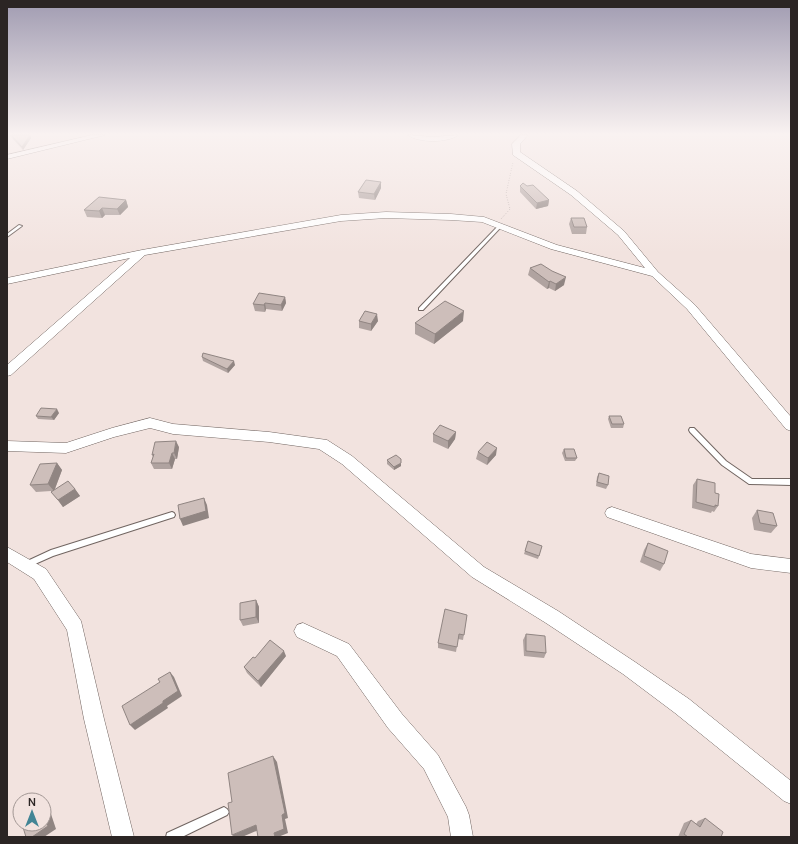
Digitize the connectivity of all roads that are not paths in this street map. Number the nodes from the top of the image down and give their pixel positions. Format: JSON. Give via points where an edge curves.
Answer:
{"nodes":[{"id":1,"x":547,"y":174,"type":"edge"},
{"id":2,"x":496,"y":224,"type":"junction"},
{"id":3,"x":20,"y":226,"type":"dead end"},
{"id":4,"x":7,"y":236,"type":"edge"},
{"id":5,"x":142,"y":253,"type":"junction"},
{"id":6,"x":655,"y":274,"type":"junction"},
{"id":7,"x":7,"y":281,"type":"edge"},
{"id":8,"x":421,"y":309,"type":"dead end"},
{"id":9,"x":7,"y":372,"type":"edge"},
{"id":10,"x":791,"y":426,"type":"edge"},
{"id":11,"x":692,"y":430,"type":"dead end"},
{"id":12,"x":7,"y":446,"type":"edge"},
{"id":13,"x":791,"y":482,"type":"edge"},
{"id":14,"x":612,"y":513,"type":"dead end"},
{"id":15,"x":172,"y":515,"type":"dead end"},
{"id":16,"x":7,"y":554,"type":"edge"},
{"id":17,"x":25,"y":565,"type":"junction"},
{"id":18,"x":791,"y":566,"type":"edge"},
{"id":19,"x":303,"y":631,"type":"dead end"},
{"id":20,"x":791,"y":794,"type":"edge"},
{"id":21,"x":224,"y":812,"type":"dead end"},
{"id":22,"x":123,"y":837,"type":"edge"},
{"id":23,"x":171,"y":837,"type":"edge"},
{"id":24,"x":462,"y":837,"type":"edge"}],
"edges":[{"from":1,"to":6,"type":"street","via":[[574,193],[621,233]]},
{"from":2,"to":5,"type":"street","via":[[484,220],[444,217],[386,215],[341,218]]},
{"from":2,"to":6,"type":"street","via":[[554,247]]},
{"from":2,"to":8,"type":"lane"},
{"from":3,"to":4,"type":"lane"},
{"from":5,"to":7,"type":"street"},
{"from":5,"to":9,"type":"street"},
{"from":6,"to":10,"type":"street","via":[[691,307]]},
{"from":11,"to":13,"type":"lane","via":[[724,463],[751,482]]},
{"from":12,"to":20,"type":"street","via":[[66,448],[150,423],[173,429],[322,444],[347,460],[478,572],[629,668],[682,706]]},
{"from":14,"to":18,"type":"street","via":[[750,561]]},
{"from":15,"to":17,"type":"lane","via":[[51,553]]},
{"from":16,"to":17,"type":"street"},
{"from":17,"to":22,"type":"street","via":[[40,574],[75,626],[94,719]]},
{"from":19,"to":24,"type":"street","via":[[343,650],[395,721],[431,762],[458,815]]},
{"from":21,"to":23,"type":"lane"}]}
